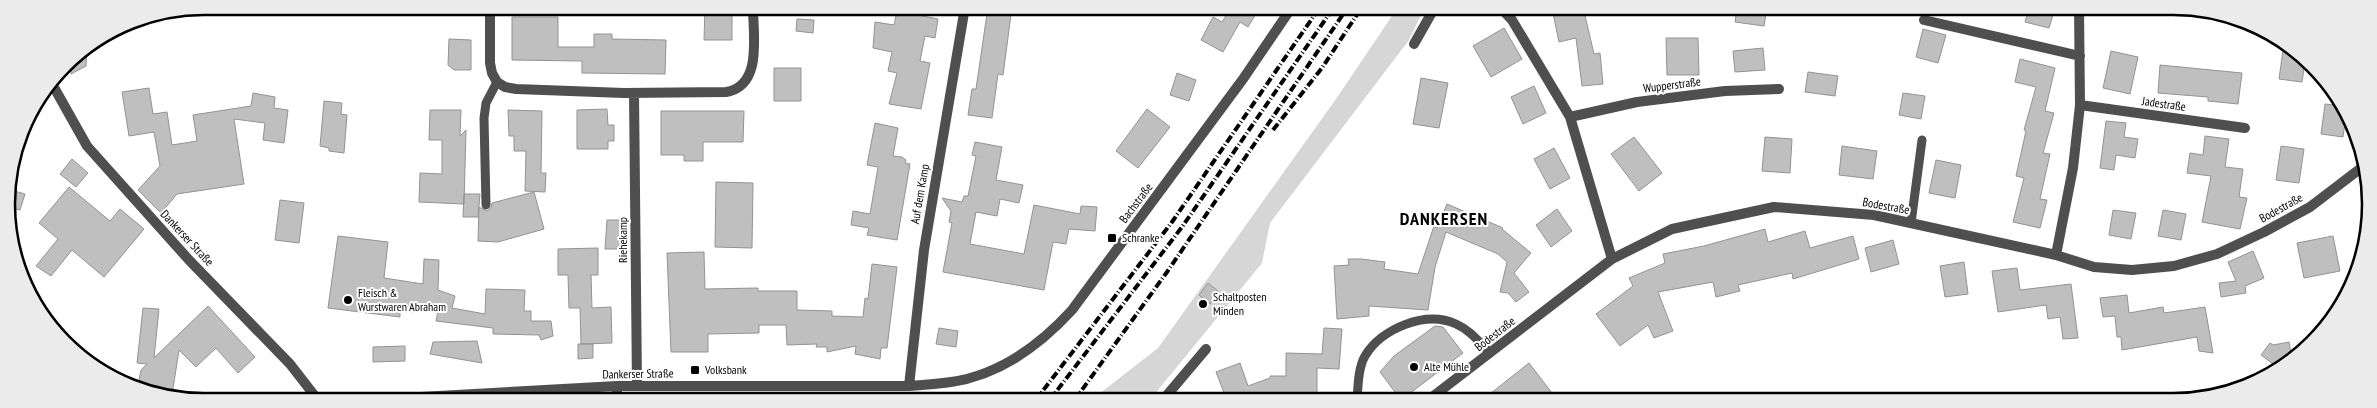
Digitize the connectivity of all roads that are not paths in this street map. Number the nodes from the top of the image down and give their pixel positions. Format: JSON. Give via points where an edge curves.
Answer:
{"nodes":[{"id":1,"x":490,"y":15,"type":"edge"},
{"id":2,"x":753,"y":15,"type":"edge"},
{"id":3,"x":964,"y":15,"type":"edge"},
{"id":4,"x":1287,"y":15,"type":"edge"},
{"id":5,"x":1430,"y":15,"type":"edge"},
{"id":6,"x":1507,"y":15,"type":"edge"},
{"id":7,"x":2079,"y":15,"type":"edge"},
{"id":8,"x":1924,"y":20,"type":"dead end"},
{"id":9,"x":1414,"y":44,"type":"dead end"},
{"id":10,"x":2080,"y":56,"type":"junction"},
{"id":11,"x":497,"y":82,"type":"junction"},
{"id":12,"x":55,"y":88,"type":"edge"},
{"id":13,"x":1779,"y":89,"type":"dead end"},
{"id":14,"x":634,"y":93,"type":"junction"},
{"id":15,"x":2080,"y":104,"type":"junction"},
{"id":16,"x":1570,"y":117,"type":"junction"},
{"id":17,"x":2246,"y":128,"type":"dead end"},
{"id":18,"x":1922,"y":140,"type":"dead end"},
{"id":19,"x":2358,"y":169,"type":"edge"},
{"id":20,"x":486,"y":205,"type":"dead end"},
{"id":21,"x":1911,"y":223,"type":"junction"},
{"id":22,"x":2056,"y":255,"type":"junction"},
{"id":23,"x":1612,"y":259,"type":"junction"},
{"id":24,"x":1206,"y":349,"type":"dead end"},
{"id":25,"x":1490,"y":353,"type":"junction"},
{"id":26,"x":616,"y":386,"type":"junction"},
{"id":27,"x":637,"y":386,"type":"junction"},
{"id":28,"x":909,"y":386,"type":"junction"},
{"id":29,"x":313,"y":393,"type":"edge"},
{"id":30,"x":492,"y":393,"type":"edge"},
{"id":31,"x":616,"y":393,"type":"edge"},
{"id":32,"x":1169,"y":393,"type":"edge"},
{"id":33,"x":1358,"y":393,"type":"edge"},
{"id":34,"x":1438,"y":393,"type":"edge"}],
"edges":[{"from":1,"to":11,"type":"street","via":[[490,62]]},
{"from":2,"to":14,"type":"street","via":[[751,72],[746,83],[736,90]]},
{"from":3,"to":28,"type":"street","name":"Auf dem Kamp","via":[[924,250]]},
{"from":4,"to":28,"type":"street","name":"Bachstraße","via":[[1243,79],[1054,330],[988,372],[953,382]]},
{"from":5,"to":9,"type":"street"},
{"from":6,"to":16,"type":"street"},
{"from":7,"to":10,"type":"street"},
{"from":8,"to":10,"type":"street"},
{"from":10,"to":15,"type":"street"},
{"from":11,"to":14,"type":"street","via":[[516,89]]},
{"from":11,"to":20,"type":"lane","via":[[486,103],[484,118]]},
{"from":12,"to":29,"type":"street","name":"Dankerser Straße","via":[[87,146],[189,260],[290,364]]},
{"from":13,"to":16,"type":"street","name":"Wupperstraße","via":[[1725,91],[1637,102]]},
{"from":14,"to":27,"type":"street","name":"Riehekamp"},
{"from":15,"to":17,"type":"street","name":"Jadestraße"},
{"from":15,"to":22,"type":"street","via":[[2073,168]]},
{"from":16,"to":23,"type":"street"},
{"from":18,"to":21,"type":"lane"},
{"from":19,"to":22,"type":"street","name":"Bodestraße","via":[[2310,207],[2217,254],[2174,266],[2132,270],[2094,267]]},
{"from":21,"to":22,"type":"street","name":"Bodestraße"},
{"from":21,"to":23,"type":"street","name":"Bodestraße","via":[[1874,215],[1774,207],[1672,229]]},
{"from":23,"to":25,"type":"street","name":"Bodestraße"},
{"from":24,"to":32,"type":"street"},
{"from":25,"to":33,"type":"lane","via":[[1467,330],[1453,323],[1437,320],[1417,322],[1395,329],[1374,344],[1364,358]]},
{"from":25,"to":34,"type":"street","name":"Bodestraße"},
{"from":26,"to":27,"type":"street","name":"Dankerser Straße"},
{"from":26,"to":30,"type":"street","name":"Dankerser Straße"},
{"from":26,"to":31,"type":"street"},
{"from":27,"to":28,"type":"street","name":"Dankerser Straße"}]}
